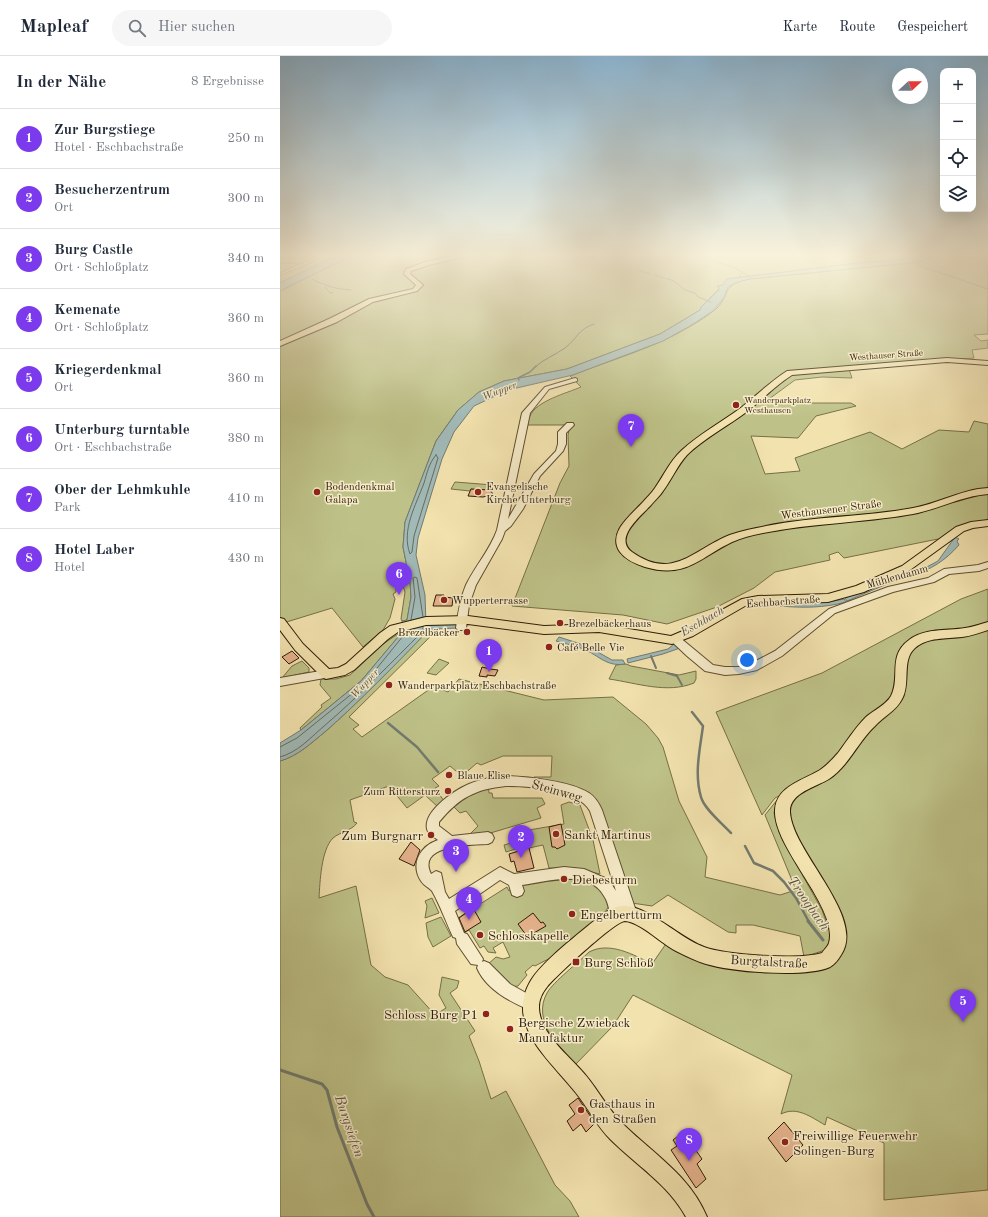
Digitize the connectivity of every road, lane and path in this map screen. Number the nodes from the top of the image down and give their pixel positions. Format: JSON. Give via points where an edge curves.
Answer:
{"nodes":[{"id":1,"x":352,"y":310,"type":"edge"},
{"id":2,"x":280,"y":344,"type":"edge"},
{"id":3,"x":988,"y":363,"type":"edge"},
{"id":4,"x":786,"y":375,"type":"joint"},
{"id":5,"x":575,"y":380,"type":"dead end"},
{"id":6,"x":570,"y":425,"type":"dead end"},
{"id":7,"x":988,"y":491,"type":"edge"},
{"id":8,"x":988,"y":523,"type":"edge"},
{"id":9,"x":501,"y":530,"type":"junction"},
{"id":10,"x":988,"y":565,"type":"edge"},
{"id":11,"x":280,"y":622,"type":"edge"},
{"id":12,"x":461,"y":622,"type":"junction"},
{"id":13,"x":988,"y":626,"type":"edge"},
{"id":14,"x":678,"y":642,"type":"junction"},
{"id":15,"x":326,"y":674,"type":"junction"},
{"id":16,"x":280,"y":682,"type":"edge"},
{"id":17,"x":488,"y":838,"type":"dead end"},
{"id":18,"x":451,"y":842,"type":"junction"},
{"id":19,"x":447,"y":908,"type":"junction"},
{"id":20,"x":623,"y":915,"type":"junction"},
{"id":21,"x":530,"y":1003,"type":"junction"},
{"id":22,"x":697,"y":1217,"type":"edge"}],
"edges":[{"from":1,"to":2,"type":"main road"},
{"from":3,"to":4,"type":"main road","name":"Westhauser Straße","via":[[948,360],[806,371]]},
{"from":4,"to":7,"type":"main road","name":"Westhausener Straße","via":[[677,460],[662,487],[622,532],[621,543],[627,553],[647,564],[676,566],[694,560],[724,541],[743,534],[815,521],[918,510],[957,496]]},
{"from":5,"to":9,"type":"street","via":[[547,388],[526,413]]},
{"from":6,"to":9,"type":"street","via":[[562,432],[560,450],[541,469],[520,508]]},
{"from":8,"to":14,"type":"main road","name":"Eschbachstraße","via":[[971,525],[960,530],[906,568],[860,589],[832,597],[742,603]]},
{"from":9,"to":12,"type":"street","via":[[471,585]]},
{"from":10,"to":14,"type":"street","name":"Mühlendamm","via":[[947,570],[927,582],[891,589],[832,611],[776,654],[747,670],[734,672],[711,669]]},
{"from":11,"to":15,"type":"main road","via":[[296,644]]},
{"from":12,"to":14,"type":"main road","name":"Eschbachstraße","via":[[544,630],[599,628]]},
{"from":12,"to":15,"type":"main road","name":"Eschbachstraße","via":[[426,621],[403,626],[384,636],[350,667],[341,672]]},
{"from":13,"to":20,"type":"main road","name":"Burgtalstraße","via":[[928,636],[909,646],[902,657],[900,689],[893,703],[871,720],[833,768],[796,789],[784,802],[782,814],[786,832],[825,896],[836,922],[838,943],[828,960],[808,964],[755,963],[706,956],[670,938],[637,917]]},
{"from":15,"to":16,"type":"street"},
{"from":17,"to":18,"type":"street"},
{"from":18,"to":19,"type":"street","via":[[432,848],[424,858],[423,868],[431,883],[436,882]]},
{"from":18,"to":20,"type":"street","name":"Steinweg","via":[[433,829],[432,823],[447,803],[482,784],[534,781],[582,794],[590,799],[598,815]]},
{"from":19,"to":20,"type":"street","via":[[500,873],[515,886],[560,872],[585,876],[606,887]]},
{"from":19,"to":21,"type":"street","via":[[460,935],[480,963],[502,988]]},
{"from":20,"to":21,"type":"main road","via":[[606,922],[550,972],[536,988]]},
{"from":21,"to":22,"type":"main road","via":[[534,1024],[544,1042],[584,1087],[615,1130],[679,1187]]}]}
